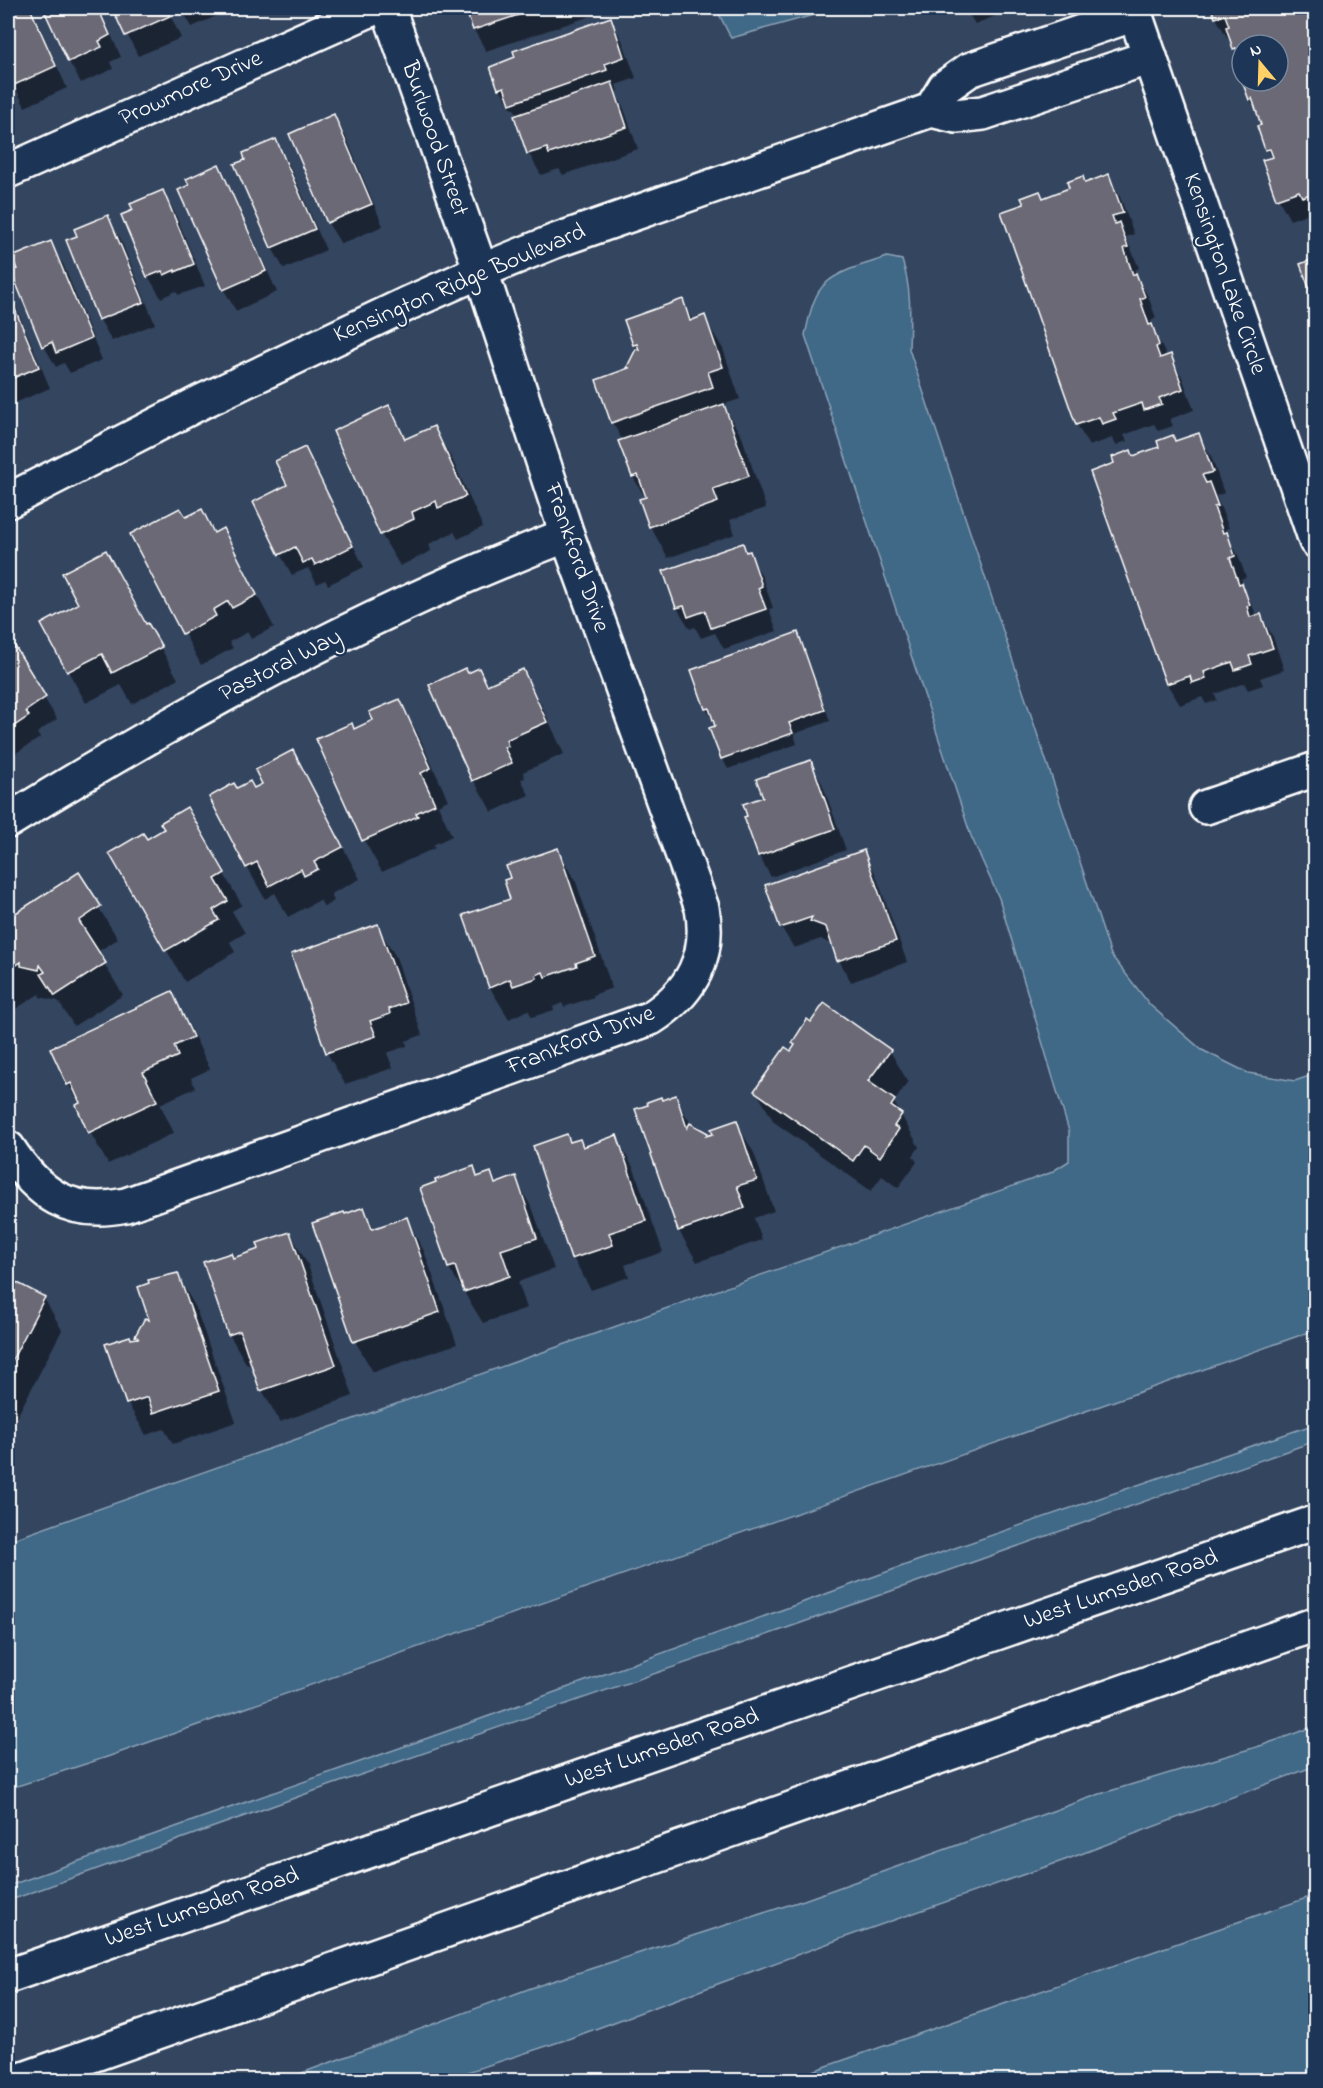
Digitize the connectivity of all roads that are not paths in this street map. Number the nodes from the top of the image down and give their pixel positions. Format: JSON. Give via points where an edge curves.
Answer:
{"nodes":[{"id":1,"x":374,"y":8,"type":"edge"},
{"id":2,"x":388,"y":8,"type":"edge"},
{"id":3,"x":1134,"y":11,"type":"edge"},
{"id":4,"x":1150,"y":57,"type":"junction"},
{"id":5,"x":931,"y":110,"type":"junction"},
{"id":6,"x":8,"y":171,"type":"edge"},
{"id":7,"x":481,"y":271,"type":"junction"},
{"id":8,"x":8,"y":501,"type":"edge"},
{"id":9,"x":567,"y":534,"type":"junction"},
{"id":10,"x":1316,"y":541,"type":"edge"},
{"id":11,"x":1316,"y":769,"type":"edge"},
{"id":12,"x":1206,"y":807,"type":"dead end"},
{"id":13,"x":8,"y":821,"type":"edge"},
{"id":14,"x":8,"y":1148,"type":"edge"},
{"id":15,"x":1316,"y":1522,"type":"edge"},
{"id":16,"x":1316,"y":1624,"type":"edge"},
{"id":17,"x":8,"y":1976,"type":"edge"},
{"id":18,"x":21,"y":2080,"type":"edge"}],
"edges":[{"from":1,"to":6,"type":"street","name":"Prowmore Drive"},
{"from":2,"to":7,"type":"street","name":"Burlwood Street"},
{"from":3,"to":4,"type":"street","name":"Kensington Lake Circle"},
{"from":3,"to":5,"type":"street","via":[[969,70],[945,87]]},
{"from":4,"to":5,"type":"street","name":"Kensington Ridge Boulevard","via":[[983,113],[956,116]]},
{"from":4,"to":10,"type":"street","name":"Kensington Lake Circle"},
{"from":5,"to":7,"type":"street","name":"Kensington Ridge Boulevard","via":[[555,241]]},
{"from":7,"to":8,"type":"street","name":"Kensington Ridge Boulevard","via":[[222,392]]},
{"from":7,"to":9,"type":"street","name":"Frankford Drive"},
{"from":9,"to":13,"type":"street","name":"Pastoral Way","via":[[436,588],[288,660],[113,756]]},
{"from":9,"to":14,"type":"street","name":"Frankford Drive","via":[[702,908],[705,943],[690,982],[681,994],[651,1018],[126,1204],[95,1209],[63,1203],[40,1187]]},
{"from":11,"to":12,"type":"street"},
{"from":15,"to":17,"type":"street","name":"West Lumsden Road"},
{"from":16,"to":18,"type":"street"}]}
